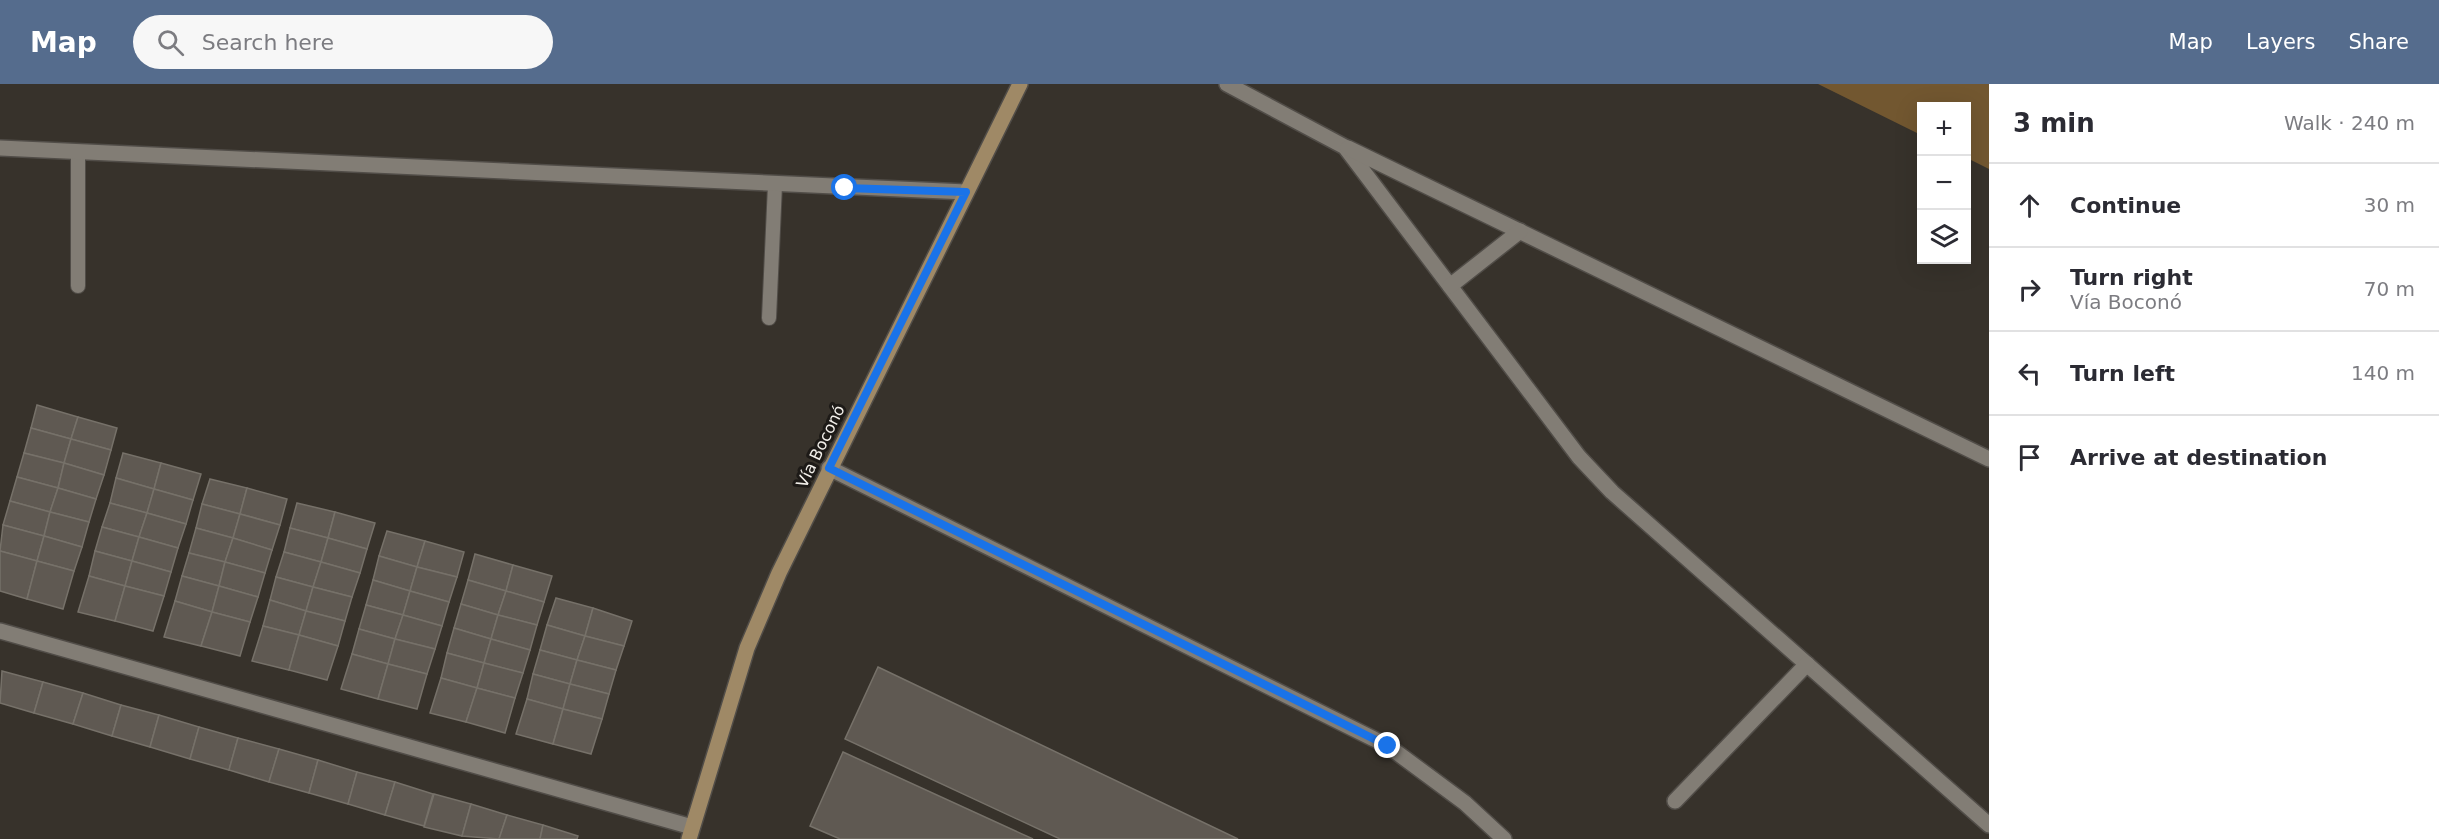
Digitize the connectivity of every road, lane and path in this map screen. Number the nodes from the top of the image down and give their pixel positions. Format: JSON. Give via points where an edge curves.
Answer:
{"nodes":[{"id":1,"x":1020,"y":84,"type":"edge"},
{"id":2,"x":1227,"y":84,"type":"edge"},
{"id":3,"x":1346,"y":147,"type":"junction"},
{"id":4,"x":0,"y":148,"type":"edge"},
{"id":5,"x":78,"y":153,"type":"junction"},
{"id":6,"x":775,"y":185,"type":"junction"},
{"id":7,"x":966,"y":192,"type":"junction"},
{"id":8,"x":1520,"y":231,"type":"junction"},
{"id":9,"x":78,"y":286,"type":"dead end"},
{"id":10,"x":1450,"y":286,"type":"junction"},
{"id":11,"x":769,"y":318,"type":"dead end"},
{"id":12,"x":1989,"y":459,"type":"edge"},
{"id":13,"x":829,"y":468,"type":"junction"},
{"id":14,"x":0,"y":632,"type":"edge"},
{"id":15,"x":1807,"y":664,"type":"junction"},
{"id":16,"x":1675,"y":801,"type":"dead end"},
{"id":17,"x":1989,"y":825,"type":"edge"},
{"id":18,"x":690,"y":833,"type":"edge"},
{"id":19,"x":1504,"y":839,"type":"edge"}],
"edges":[{"from":1,"to":7,"type":"main road","name":"Vía Boconó"},
{"from":2,"to":3,"type":"street"},
{"from":3,"to":8,"type":"street"},
{"from":3,"to":10,"type":"street"},
{"from":4,"to":5,"type":"street"},
{"from":5,"to":6,"type":"street"},
{"from":5,"to":9,"type":"lane"},
{"from":6,"to":7,"type":"street"},
{"from":6,"to":11,"type":"lane"},
{"from":7,"to":13,"type":"main road","name":"Vía Boconó"},
{"from":8,"to":10,"type":"street"},
{"from":8,"to":12,"type":"street"},
{"from":10,"to":15,"type":"street","via":[[1578,457],[1612,492]]},
{"from":13,"to":18,"type":"main road","name":"Vía Boconó","via":[[747,648]]},
{"from":13,"to":19,"type":"street","via":[[1388,746],[1465,803]]},
{"from":14,"to":18,"type":"street"},
{"from":15,"to":16,"type":"street"},
{"from":15,"to":17,"type":"street"}]}
